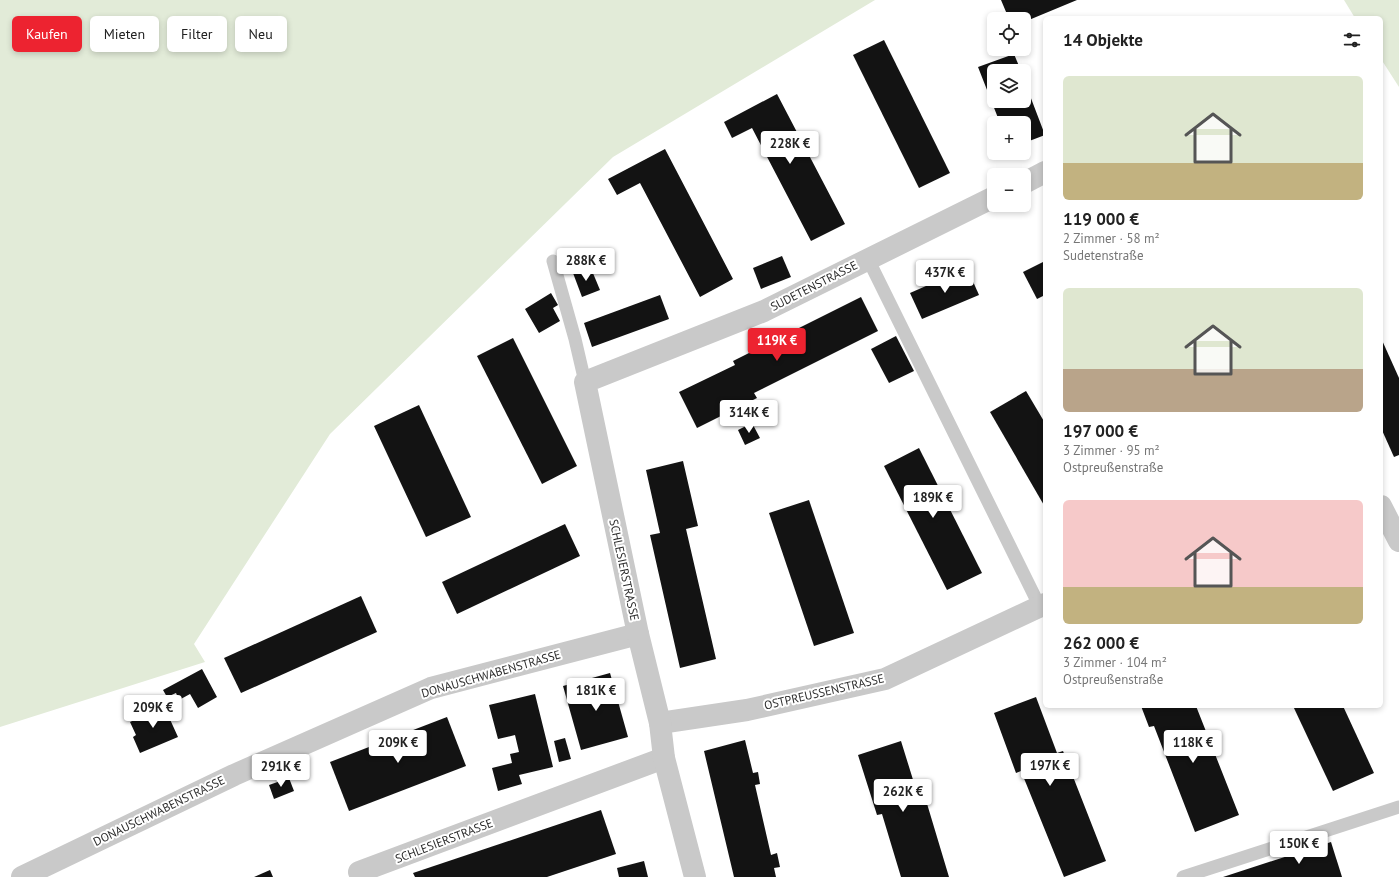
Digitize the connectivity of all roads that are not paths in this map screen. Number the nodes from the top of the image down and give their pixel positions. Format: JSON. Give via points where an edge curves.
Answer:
{"nodes":[{"id":1,"x":1043,"y":173,"type":"edge"},
{"id":2,"x":1031,"y":179,"type":"edge"},
{"id":3,"x":987,"y":200,"type":"edge"},
{"id":4,"x":868,"y":259,"type":"junction"},
{"id":5,"x":553,"y":261,"type":"dead end"},
{"id":6,"x":585,"y":382,"type":"junction"},
{"id":7,"x":1383,"y":510,"type":"edge"},
{"id":8,"x":1399,"y":541,"type":"edge"},
{"id":9,"x":1043,"y":606,"type":"edge"},
{"id":10,"x":638,"y":634,"type":"junction"},
{"id":11,"x":660,"y":723,"type":"junction"},
{"id":12,"x":664,"y":758,"type":"junction"},
{"id":13,"x":1399,"y":807,"type":"edge"},
{"id":14,"x":359,"y":872,"type":"dead end"},
{"id":15,"x":22,"y":877,"type":"edge"},
{"id":16,"x":694,"y":877,"type":"edge"},
{"id":17,"x":1183,"y":877,"type":"edge"}],
"edges":[{"from":1,"to":2,"type":"street"},
{"from":3,"to":4,"type":"street","name":"SUDETENSTRASSE"},
{"from":4,"to":6,"type":"street","name":"SUDETENSTRASSE","via":[[764,311]]},
{"from":4,"to":9,"type":"lane"},
{"from":5,"to":6,"type":"lane"},
{"from":6,"to":10,"type":"street","name":"SCHLESIERSTRASSE"},
{"from":7,"to":8,"type":"street"},
{"from":9,"to":11,"type":"street","name":"OSTPREUSSENSTRASSE","via":[[885,679],[747,710]]},
{"from":10,"to":11,"type":"street","name":"SCHLESIERSTRASSE"},
{"from":10,"to":15,"type":"street","name":"DONAUSCHWABENSTRASSE","via":[[431,688],[234,775]]},
{"from":11,"to":12,"type":"street","name":"SCHLESIERSTRASSE"},
{"from":12,"to":14,"type":"street","name":"SCHLESIERSTRASSE"},
{"from":12,"to":16,"type":"street","name":"SCHLESIERSTRASSE"},
{"from":13,"to":17,"type":"lane"}]}
